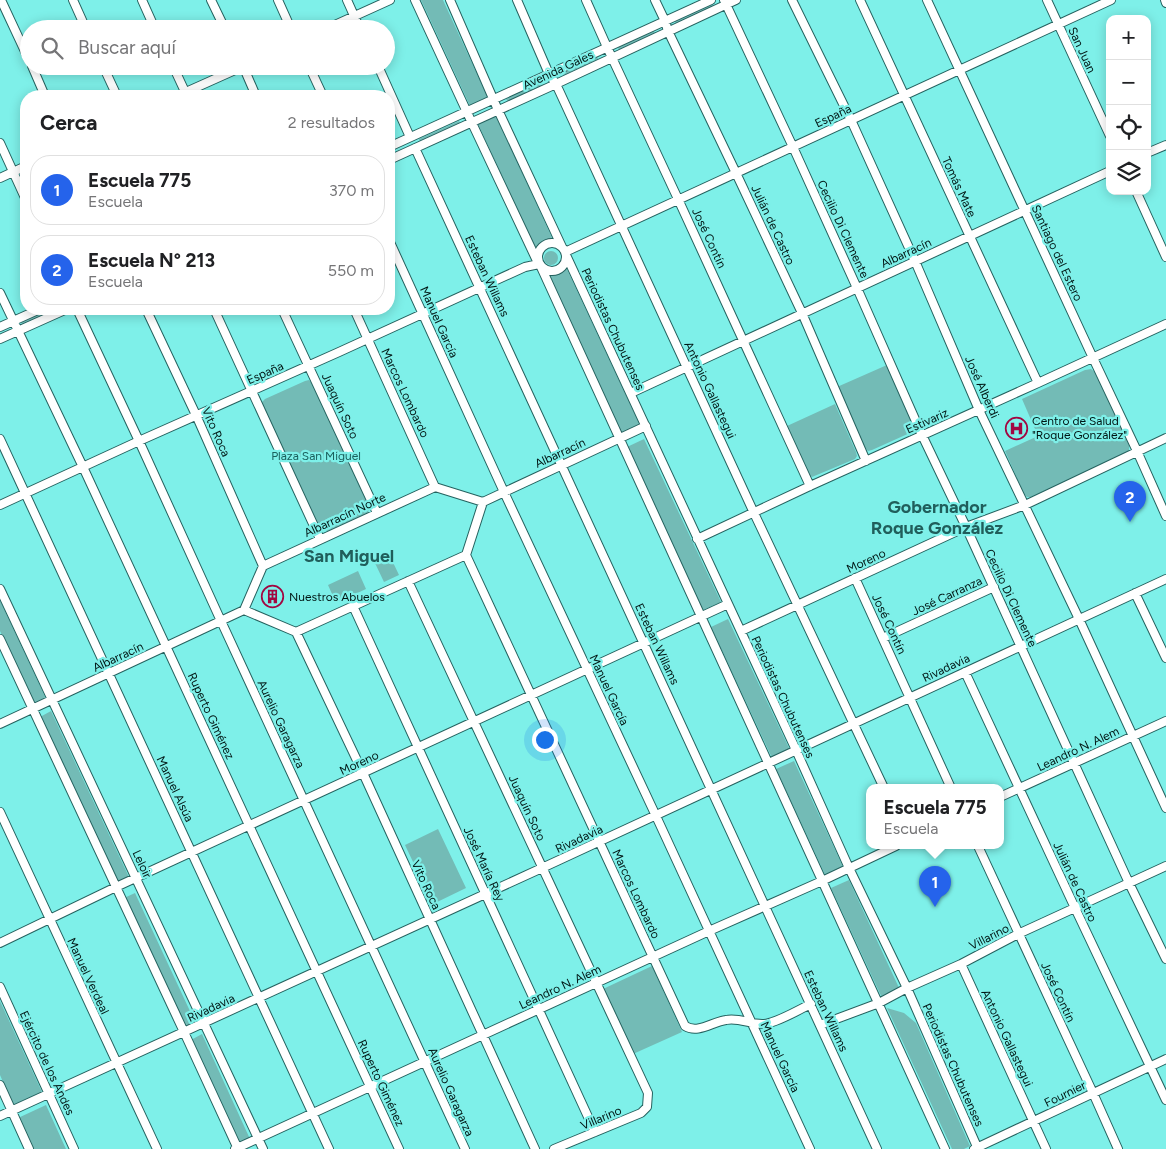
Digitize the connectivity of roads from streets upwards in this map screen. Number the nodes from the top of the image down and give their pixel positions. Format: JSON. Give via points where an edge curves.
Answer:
{"nodes":[{"id":1,"x":1,"y":0,"type":"edge"},
{"id":2,"x":72,"y":0,"type":"edge"},
{"id":3,"x":142,"y":0,"type":"edge"},
{"id":4,"x":211,"y":0,"type":"edge"},
{"id":5,"x":278,"y":0,"type":"edge"},
{"id":6,"x":347,"y":0,"type":"edge"},
{"id":7,"x":390,"y":0,"type":"edge"},
{"id":8,"x":415,"y":0,"type":"edge"},
{"id":9,"x":450,"y":0,"type":"edge"},
{"id":10,"x":517,"y":0,"type":"edge"},
{"id":11,"x":586,"y":0,"type":"edge"},
{"id":12,"x":655,"y":0,"type":"edge"},
{"id":13,"x":711,"y":0,"type":"edge"},
{"id":14,"x":736,"y":0,"type":"edge"},
{"id":15,"x":792,"y":0,"type":"edge"},
{"id":16,"x":860,"y":0,"type":"edge"},
{"id":17,"x":927,"y":0,"type":"edge"},
{"id":18,"x":1047,"y":0,"type":"edge"},
{"id":19,"x":1111,"y":0,"type":"edge"},
{"id":20,"x":724,"y":2,"type":"edge"},
{"id":21,"x":354,"y":16,"type":"junction"},
{"id":22,"x":82,"y":20,"type":"edge"},
{"id":23,"x":151,"y":20,"type":"edge"},
{"id":24,"x":221,"y":20,"type":"edge"},
{"id":25,"x":287,"y":20,"type":"edge"},
{"id":26,"x":345,"y":20,"type":"edge"},
{"id":27,"x":356,"y":20,"type":"edge"},
{"id":28,"x":664,"y":21,"type":"junction"},
{"id":29,"x":1058,"y":24,"type":"junction"},
{"id":30,"x":668,"y":31,"type":"junction"},
{"id":31,"x":20,"y":41,"type":"edge"},
{"id":32,"x":607,"y":47,"type":"junction"},
{"id":33,"x":612,"y":57,"type":"junction"},
{"id":34,"x":959,"y":70,"type":"junction"},
{"id":35,"x":549,"y":74,"type":"junction"},
{"id":36,"x":36,"y":75,"type":"edge"},
{"id":37,"x":107,"y":75,"type":"edge"},
{"id":38,"x":177,"y":75,"type":"edge"},
{"id":39,"x":225,"y":75,"type":"edge"},
{"id":40,"x":247,"y":75,"type":"edge"},
{"id":41,"x":313,"y":75,"type":"edge"},
{"id":42,"x":382,"y":75,"type":"edge"},
{"id":43,"x":556,"y":84,"type":"junction"},
{"id":44,"x":42,"y":90,"type":"edge"},
{"id":45,"x":114,"y":90,"type":"edge"},
{"id":46,"x":184,"y":90,"type":"edge"},
{"id":47,"x":194,"y":90,"type":"edge"},
{"id":48,"x":253,"y":90,"type":"edge"},
{"id":49,"x":320,"y":90,"type":"edge"},
{"id":50,"x":389,"y":90,"type":"edge"},
{"id":51,"x":904,"y":95,"type":"junction"},
{"id":52,"x":494,"y":100,"type":"junction"},
{"id":53,"x":395,"y":104,"type":"edge"},
{"id":54,"x":498,"y":110,"type":"junction"},
{"id":55,"x":467,"y":112,"type":"junction"},
{"id":56,"x":851,"y":120,"type":"junction"},
{"id":57,"x":472,"y":122,"type":"junction"},
{"id":58,"x":1106,"y":127,"type":"edge"},
{"id":59,"x":410,"y":137,"type":"junction"},
{"id":60,"x":0,"y":143,"type":"edge"},
{"id":61,"x":395,"y":145,"type":"edge"},
{"id":62,"x":1166,"y":145,"type":"edge"},
{"id":63,"x":793,"y":147,"type":"junction"},
{"id":64,"x":415,"y":148,"type":"junction"},
{"id":65,"x":1151,"y":151,"type":"edge"},
{"id":66,"x":395,"y":157,"type":"edge"},
{"id":67,"x":20,"y":169,"type":"edge"},
{"id":68,"x":14,"y":172,"type":"junction"},
{"id":69,"x":736,"y":173,"type":"junction"},
{"id":70,"x":1106,"y":173,"type":"edge"},
{"id":71,"x":0,"y":178,"type":"edge"},
{"id":72,"x":20,"y":186,"type":"edge"},
{"id":73,"x":1138,"y":195,"type":"edge"},
{"id":74,"x":678,"y":199,"type":"junction"},
{"id":75,"x":1024,"y":210,"type":"junction"},
{"id":76,"x":621,"y":226,"type":"junction"},
{"id":77,"x":969,"y":236,"type":"junction"},
{"id":78,"x":564,"y":251,"type":"junction"},
{"id":79,"x":395,"y":253,"type":"edge"},
{"id":80,"x":1166,"y":257,"type":"edge"},
{"id":81,"x":915,"y":261,"type":"junction"},
{"id":82,"x":539,"y":264,"type":"junction"},
{"id":83,"x":480,"y":288,"type":"junction"},
{"id":84,"x":857,"y":288,"type":"junction"},
{"id":85,"x":0,"y":293,"type":"edge"},
{"id":86,"x":423,"y":314,"type":"junction"},
{"id":87,"x":802,"y":314,"type":"junction"},
{"id":88,"x":28,"y":315,"type":"edge"},
{"id":89,"x":54,"y":315,"type":"edge"},
{"id":90,"x":80,"y":315,"type":"edge"},
{"id":91,"x":149,"y":315,"type":"edge"},
{"id":92,"x":217,"y":315,"type":"edge"},
{"id":93,"x":285,"y":315,"type":"edge"},
{"id":94,"x":357,"y":315,"type":"edge"},
{"id":95,"x":13,"y":322,"type":"junction"},
{"id":96,"x":1166,"y":324,"type":"edge"},
{"id":97,"x":0,"y":327,"type":"edge"},
{"id":98,"x":18,"y":331,"type":"junction"},
{"id":99,"x":0,"y":339,"type":"edge"},
{"id":100,"x":368,"y":339,"type":"junction"},
{"id":101,"x":744,"y":340,"type":"junction"},
{"id":102,"x":1093,"y":358,"type":"junction"},
{"id":103,"x":308,"y":366,"type":"junction"},
{"id":104,"x":687,"y":367,"type":"junction"},
{"id":105,"x":1038,"y":383,"type":"junction"},
{"id":106,"x":252,"y":391,"type":"junction"},
{"id":107,"x":630,"y":393,"type":"junction"},
{"id":108,"x":979,"y":410,"type":"junction"},
{"id":109,"x":196,"y":415,"type":"junction"},
{"id":110,"x":646,"y":426,"type":"junction"},
{"id":111,"x":922,"y":435,"type":"junction"},
{"id":112,"x":619,"y":438,"type":"junction"},
{"id":113,"x":1166,"y":438,"type":"edge"},
{"id":114,"x":0,"y":439,"type":"edge"},
{"id":115,"x":139,"y":441,"type":"junction"},
{"id":116,"x":1138,"y":452,"type":"junction"},
{"id":117,"x":866,"y":461,"type":"junction"},
{"id":118,"x":562,"y":465,"type":"junction"},
{"id":119,"x":83,"y":467,"type":"junction"},
{"id":120,"x":810,"y":486,"type":"junction"},
{"id":121,"x":435,"y":487,"type":"junction"},
{"id":122,"x":504,"y":492,"type":"junction"},
{"id":123,"x":25,"y":494,"type":"junction"},
{"id":124,"x":483,"y":502,"type":"junction"},
{"id":125,"x":0,"y":505,"type":"edge"},
{"id":126,"x":1025,"y":505,"type":"junction"},
{"id":127,"x":377,"y":512,"type":"junction"},
{"id":128,"x":754,"y":513,"type":"junction"},
{"id":129,"x":1166,"y":516,"type":"edge"},
{"id":130,"x":966,"y":527,"type":"junction"},
{"id":131,"x":320,"y":539,"type":"junction"},
{"id":132,"x":697,"y":539,"type":"junction"},
{"id":133,"x":466,"y":554,"type":"junction"},
{"id":134,"x":263,"y":566,"type":"junction"},
{"id":135,"x":855,"y":578,"type":"junction"},
{"id":136,"x":1166,"y":579,"type":"edge"},
{"id":137,"x":408,"y":580,"type":"junction"},
{"id":138,"x":994,"y":587,"type":"junction"},
{"id":139,"x":0,"y":589,"type":"edge"},
{"id":140,"x":1135,"y":593,"type":"junction"},
{"id":141,"x":728,"y":604,"type":"junction"},
{"id":142,"x":798,"y":605,"type":"junction"},
{"id":143,"x":353,"y":606,"type":"junction"},
{"id":144,"x":244,"y":610,"type":"junction"},
{"id":145,"x":701,"y":617,"type":"junction"},
{"id":146,"x":1079,"y":619,"type":"junction"},
{"id":147,"x":221,"y":622,"type":"junction"},
{"id":148,"x":741,"y":631,"type":"junction"},
{"id":149,"x":296,"y":632,"type":"junction"},
{"id":150,"x":883,"y":638,"type":"junction"},
{"id":151,"x":0,"y":640,"type":"edge"},
{"id":152,"x":644,"y":643,"type":"junction"},
{"id":153,"x":1021,"y":646,"type":"junction"},
{"id":154,"x":166,"y":647,"type":"junction"},
{"id":155,"x":1166,"y":658,"type":"edge"},
{"id":156,"x":587,"y":670,"type":"junction"},
{"id":157,"x":965,"y":672,"type":"junction"},
{"id":158,"x":108,"y":674,"type":"junction"},
{"id":159,"x":531,"y":695,"type":"junction"},
{"id":160,"x":910,"y":698,"type":"junction"},
{"id":161,"x":52,"y":700,"type":"junction"},
{"id":162,"x":32,"y":709,"type":"junction"},
{"id":163,"x":1166,"y":721,"type":"edge"},
{"id":164,"x":474,"y":722,"type":"junction"},
{"id":165,"x":0,"y":724,"type":"edge"},
{"id":166,"x":854,"y":724,"type":"junction"},
{"id":167,"x":1133,"y":736,"type":"junction"},
{"id":168,"x":418,"y":748,"type":"junction"},
{"id":169,"x":796,"y":750,"type":"junction"},
{"id":170,"x":769,"y":763,"type":"junction"},
{"id":171,"x":1074,"y":763,"type":"junction"},
{"id":172,"x":363,"y":773,"type":"junction"},
{"id":173,"x":882,"y":784,"type":"edge"},
{"id":174,"x":949,"y":784,"type":"edge"},
{"id":175,"x":1020,"y":788,"type":"junction"},
{"id":176,"x":711,"y":789,"type":"junction"},
{"id":177,"x":1004,"y":796,"type":"edge"},
{"id":178,"x":305,"y":800,"type":"junction"},
{"id":179,"x":1166,"y":808,"type":"edge"},
{"id":180,"x":0,"y":812,"type":"edge"},
{"id":181,"x":656,"y":816,"type":"junction"},
{"id":182,"x":249,"y":826,"type":"junction"},
{"id":183,"x":600,"y":842,"type":"junction"},
{"id":184,"x":889,"y":849,"type":"edge"},
{"id":185,"x":979,"y":849,"type":"edge"},
{"id":186,"x":191,"y":852,"type":"junction"},
{"id":187,"x":1166,"y":866,"type":"edge"},
{"id":188,"x":542,"y":868,"type":"junction"},
{"id":189,"x":848,"y":868,"type":"junction"},
{"id":190,"x":136,"y":878,"type":"junction"},
{"id":191,"x":822,"y":881,"type":"junction"},
{"id":192,"x":1129,"y":883,"type":"junction"},
{"id":193,"x":116,"y":887,"type":"junction"},
{"id":194,"x":485,"y":894,"type":"junction"},
{"id":195,"x":765,"y":906,"type":"junction"},
{"id":196,"x":1075,"y":908,"type":"junction"},
{"id":197,"x":49,"y":920,"type":"junction"},
{"id":198,"x":430,"y":920,"type":"junction"},
{"id":199,"x":709,"y":931,"type":"junction"},
{"id":200,"x":1018,"y":934,"type":"junction"},
{"id":201,"x":0,"y":943,"type":"edge"},
{"id":202,"x":372,"y":946,"type":"junction"},
{"id":203,"x":653,"y":957,"type":"junction"},
{"id":204,"x":1166,"y":959,"type":"edge"},
{"id":205,"x":961,"y":964,"type":"junction"},
{"id":206,"x":317,"y":971,"type":"junction"},
{"id":207,"x":596,"y":983,"type":"junction"},
{"id":208,"x":0,"y":987,"type":"edge"},
{"id":209,"x":907,"y":988,"type":"junction"},
{"id":210,"x":259,"y":998,"type":"junction"},
{"id":211,"x":879,"y":1003,"type":"junction"},
{"id":212,"x":811,"y":1004,"type":"junction"},
{"id":213,"x":538,"y":1009,"type":"junction"},
{"id":214,"x":204,"y":1023,"type":"junction"},
{"id":215,"x":752,"y":1023,"type":"junction"},
{"id":216,"x":820,"y":1025,"type":"junction"},
{"id":217,"x":184,"y":1032,"type":"junction"},
{"id":218,"x":483,"y":1034,"type":"junction"},
{"id":219,"x":1166,"y":1058,"type":"edge"},
{"id":220,"x":425,"y":1061,"type":"junction"},
{"id":221,"x":116,"y":1063,"type":"junction"},
{"id":222,"x":1150,"y":1066,"type":"junction"},
{"id":223,"x":0,"y":1084,"type":"edge"},
{"id":224,"x":370,"y":1086,"type":"junction"},
{"id":225,"x":1093,"y":1093,"type":"junction"},
{"id":226,"x":49,"y":1094,"type":"junction"},
{"id":227,"x":648,"y":1100,"type":"joint"},
{"id":228,"x":1166,"y":1100,"type":"edge"},
{"id":229,"x":12,"y":1111,"type":"junction"},
{"id":230,"x":312,"y":1113,"type":"junction"},
{"id":231,"x":0,"y":1116,"type":"edge"},
{"id":232,"x":1033,"y":1122,"type":"junction"},
{"id":233,"x":595,"y":1132,"type":"junction"},
{"id":234,"x":258,"y":1139,"type":"junction"},
{"id":235,"x":976,"y":1148,"type":"edge"},
{"id":236,"x":29,"y":1149,"type":"edge"},
{"id":237,"x":74,"y":1149,"type":"edge"},
{"id":238,"x":157,"y":1149,"type":"edge"},
{"id":239,"x":236,"y":1149,"type":"edge"},
{"id":240,"x":263,"y":1149,"type":"edge"},
{"id":241,"x":329,"y":1149,"type":"edge"},
{"id":242,"x":399,"y":1149,"type":"edge"},
{"id":243,"x":464,"y":1149,"type":"edge"},
{"id":244,"x":535,"y":1149,"type":"edge"},
{"id":245,"x":554,"y":1149,"type":"edge"},
{"id":246,"x":810,"y":1149,"type":"edge"},
{"id":247,"x":877,"y":1149,"type":"edge"},
{"id":248,"x":946,"y":1149,"type":"edge"},
{"id":249,"x":1046,"y":1149,"type":"edge"},
{"id":250,"x":1118,"y":1149,"type":"edge"}],
"edges":[{"from":1,"to":31,"type":"street"},
{"from":2,"to":22,"type":"street"},
{"from":3,"to":23,"type":"street"},
{"from":4,"to":24,"type":"street"},
{"from":5,"to":25,"type":"street"},
{"from":6,"to":21,"type":"street"},
{"from":7,"to":21,"type":"street"},
{"from":8,"to":55,"type":"street"},
{"from":9,"to":52,"type":"street","name":"Periodistas Chubutenses"},
{"from":10,"to":35,"type":"street","name":"Antonio Gallastegui"},
{"from":11,"to":32,"type":"street","name":"José Contín"},
{"from":12,"to":28,"type":"street","name":"Julián de Castro"},
{"from":13,"to":28,"type":"street","name":"Avenida Gales"},
{"from":14,"to":20,"type":"street","name":"Avenida Gales"},
{"from":15,"to":56,"type":"street","name":"José Alberdi"},
{"from":16,"to":51,"type":"street","name":"Tomás Mate"},
{"from":17,"to":34,"type":"street","name":"Santiago del Estero"},
{"from":18,"to":29,"type":"street","name":"San Juan"},
{"from":19,"to":29,"type":"street","name":"España"},
{"from":20,"to":30,"type":"street","name":"Avenida Gales"},
{"from":20,"to":63,"type":"street","name":"Cecilio Di Clemente"},
{"from":21,"to":26,"type":"street"},
{"from":21,"to":27,"type":"street"},
{"from":28,"to":30,"type":"street","name":"Julián de Castro"},
{"from":28,"to":32,"type":"street","name":"Avenida Gales"},
{"from":29,"to":34,"type":"street","name":"España"},
{"from":29,"to":58,"type":"street","name":"San Juan"},
{"from":30,"to":33,"type":"street","name":"Avenida Gales"},
{"from":30,"to":69,"type":"street","name":"Julián de Castro"},
{"from":32,"to":33,"type":"street","name":"José Contín"},
{"from":32,"to":35,"type":"street","name":"Avenida Gales"},
{"from":33,"to":43,"type":"street","name":"Avenida Gales"},
{"from":33,"to":74,"type":"street","name":"José Contín"},
{"from":34,"to":51,"type":"street","name":"España"},
{"from":34,"to":75,"type":"street","name":"Santiago del Estero"},
{"from":35,"to":43,"type":"street","name":"Antonio Gallastegui"},
{"from":35,"to":52,"type":"street","name":"Avenida Gales"},
{"from":36,"to":44,"type":"street"},
{"from":37,"to":45,"type":"street"},
{"from":38,"to":46,"type":"street"},
{"from":39,"to":47,"type":"street"},
{"from":40,"to":48,"type":"street"},
{"from":41,"to":49,"type":"street"},
{"from":42,"to":50,"type":"street"},
{"from":43,"to":54,"type":"street","name":"Avenida Gales"},
{"from":43,"to":76,"type":"street","name":"Antonio Gallastegui"},
{"from":51,"to":56,"type":"street","name":"España"},
{"from":51,"to":77,"type":"street","name":"Tomás Mate"},
{"from":52,"to":54,"type":"street","name":"Periodistas Chubutenses"},
{"from":52,"to":55,"type":"street","name":"Avenida Gales"},
{"from":53,"to":59,"type":"street"},
{"from":54,"to":57,"type":"street","name":"Avenida Gales"},
{"from":54,"to":78,"type":"street","name":"Periodistas Chubutenses"},
{"from":55,"to":57,"type":"street"},
{"from":55,"to":59,"type":"street","name":"Avenida Gales"},
{"from":56,"to":63,"type":"street","name":"España"},
{"from":56,"to":81,"type":"street","name":"José Alberdi"},
{"from":57,"to":64,"type":"street","name":"Avenida Gales"},
{"from":57,"to":82,"type":"street"},
{"from":59,"to":61,"type":"street","name":"Avenida Gales"},
{"from":60,"to":68,"type":"street"},
{"from":62,"to":65,"type":"street"},
{"from":63,"to":69,"type":"street","name":"España"},
{"from":63,"to":84,"type":"street","name":"Cecilio Di Clemente"},
{"from":64,"to":66,"type":"street","name":"Avenida Gales"},
{"from":64,"to":83,"type":"street","name":"Esteban Willams"},
{"from":67,"to":68,"type":"street"},
{"from":68,"to":71,"type":"street"},
{"from":68,"to":72,"type":"street"},
{"from":69,"to":74,"type":"street","name":"España"},
{"from":69,"to":87,"type":"street","name":"Julián de Castro"},
{"from":70,"to":75,"type":"street","name":"Albarracín"},
{"from":73,"to":80,"type":"street"},
{"from":74,"to":76,"type":"street","name":"España"},
{"from":74,"to":101,"type":"street","name":"José Contín"},
{"from":75,"to":77,"type":"street","name":"Albarracín"},
{"from":75,"to":102,"type":"street","name":"Santiago del Estero"},
{"from":76,"to":78,"type":"street","name":"España"},
{"from":76,"to":104,"type":"street","name":"Antonio Gallastegui"},
{"from":77,"to":81,"type":"street","name":"Albarracín"},
{"from":77,"to":105,"type":"street","name":"Tomás Mate"},
{"from":78,"to":82,"type":"street","via":[[564,264],[558,270],[549,271]]},
{"from":78,"to":82,"type":"street","via":[[553,243],[543,245],[538,253]]},
{"from":78,"to":107,"type":"street","name":"Periodistas Chubutenses"},
{"from":79,"to":86,"type":"street","name":"Manuel García"},
{"from":81,"to":84,"type":"street","name":"Albarracín"},
{"from":81,"to":108,"type":"street","name":"José Alberdi"},
{"from":82,"to":83,"type":"street","name":"España","via":[[524,267]]},
{"from":82,"to":112,"type":"street"},
{"from":83,"to":86,"type":"street","name":"España"},
{"from":83,"to":118,"type":"street","name":"Esteban Willams"},
{"from":84,"to":87,"type":"street","name":"Albarracín"},
{"from":84,"to":111,"type":"street","name":"Cecilio Di Clemente"},
{"from":85,"to":95,"type":"street","name":"Ruperto Giménez"},
{"from":86,"to":100,"type":"street","name":"España"},
{"from":86,"to":122,"type":"street","name":"Manuel García"},
{"from":87,"to":101,"type":"street","name":"Albarracín"},
{"from":87,"to":117,"type":"street","name":"Julián de Castro"},
{"from":88,"to":95,"type":"street"},
{"from":89,"to":98,"type":"street"},
{"from":90,"to":115,"type":"street","name":"Aurelio Garagarza"},
{"from":91,"to":109,"type":"street","name":"Vito Roca"},
{"from":92,"to":106,"type":"street"},
{"from":93,"to":103,"type":"street","name":"Juaquín Soto"},
{"from":94,"to":100,"type":"street","name":"Marcos Lombardo"},
{"from":95,"to":97,"type":"street"},
{"from":95,"to":98,"type":"street","name":"Ruperto Giménez"},
{"from":96,"to":102,"type":"street","name":"Estivariz"},
{"from":98,"to":99,"type":"street"},
{"from":98,"to":119,"type":"street","name":"Ruperto Giménez"},
{"from":100,"to":103,"type":"street","name":"España"},
{"from":100,"to":121,"type":"street","name":"Marcos Lombardo"},
{"from":101,"to":104,"type":"street","name":"Albarracín"},
{"from":101,"to":120,"type":"street","name":"José Contín"},
{"from":102,"to":105,"type":"street","name":"Estivariz"},
{"from":102,"to":116,"type":"street","name":"Santiago del Estero"},
{"from":103,"to":106,"type":"street","name":"España"},
{"from":103,"to":127,"type":"street","name":"Juaquín Soto"},
{"from":104,"to":107,"type":"street","name":"Albarracín"},
{"from":104,"to":128,"type":"street","name":"Antonio Gallastegui"},
{"from":105,"to":108,"type":"street","name":"Estivariz"},
{"from":106,"to":109,"type":"street","name":"España"},
{"from":106,"to":131,"type":"street"},
{"from":107,"to":110,"type":"street","name":"Periodistas Chubutenses"},
{"from":108,"to":111,"type":"street","name":"Estivariz"},
{"from":108,"to":126,"type":"street","name":"José Alberdi"},
{"from":109,"to":115,"type":"street","name":"España"},
{"from":109,"to":134,"type":"street","name":"Vito Roca"},
{"from":110,"to":112,"type":"street","name":"Albarracín"},
{"from":110,"to":132,"type":"street","name":"Periodistas Chubutenses"},
{"from":111,"to":117,"type":"street","name":"Estivariz"},
{"from":111,"to":130,"type":"street","name":"Cecilio Di Clemente"},
{"from":112,"to":118,"type":"street","name":"Albarracín"},
{"from":112,"to":145,"type":"street"},
{"from":113,"to":116,"type":"street","name":"Moreno"},
{"from":114,"to":123,"type":"street","name":"Manuel Alsúa"},
{"from":115,"to":119,"type":"street","name":"España"},
{"from":115,"to":147,"type":"street","name":"Aurelio Garagarza"},
{"from":116,"to":126,"type":"street","name":"Moreno"},
{"from":116,"to":129,"type":"street","name":"Santiago del Estero"},
{"from":117,"to":120,"type":"street","name":"Estivariz"},
{"from":118,"to":122,"type":"street","name":"Albarracín"},
{"from":118,"to":152,"type":"street","name":"Esteban Willams"},
{"from":119,"to":123,"type":"street","name":"España"},
{"from":119,"to":154,"type":"street","name":"Ruperto Giménez"},
{"from":120,"to":128,"type":"street","name":"Estivariz"},
{"from":121,"to":124,"type":"street"},
{"from":121,"to":127,"type":"street","name":"Albarracín Norte"},
{"from":122,"to":124,"type":"street","name":"Albarracín"},
{"from":122,"to":156,"type":"street","name":"Manuel García"},
{"from":123,"to":125,"type":"street","name":"España"},
{"from":123,"to":158,"type":"street","name":"Manuel Alsúa"},
{"from":124,"to":133,"type":"street"},
{"from":126,"to":130,"type":"street","name":"Moreno"},
{"from":126,"to":146,"type":"street","name":"José Alberdi"},
{"from":127,"to":131,"type":"street","name":"Albarracín Norte"},
{"from":128,"to":132,"type":"street","name":"Estivariz"},
{"from":128,"to":142,"type":"street","name":"Antonio Gallastegui"},
{"from":130,"to":135,"type":"street","name":"Moreno"},
{"from":130,"to":138,"type":"street","name":"Cecilio Di Clemente"},
{"from":131,"to":134,"type":"street","name":"Albarracín Norte"},
{"from":132,"to":141,"type":"street","name":"Periodistas Chubutenses"},
{"from":133,"to":137,"type":"street"},
{"from":133,"to":159,"type":"street","name":"Marcos Lombardo"},
{"from":134,"to":144,"type":"street"},
{"from":135,"to":142,"type":"street","name":"Moreno"},
{"from":135,"to":150,"type":"street","name":"José Contín"},
{"from":136,"to":140,"type":"street","name":"Rivadavia"},
{"from":137,"to":143,"type":"street"},
{"from":137,"to":164,"type":"street","name":"Juaquín Soto"},
{"from":138,"to":150,"type":"street","name":"José Carranza"},
{"from":138,"to":153,"type":"street","name":"Cecilio Di Clemente"},
{"from":139,"to":161,"type":"street","name":"Leloir"},
{"from":140,"to":146,"type":"street","name":"Rivadavia"},
{"from":140,"to":155,"type":"street"},
{"from":141,"to":145,"type":"street","name":"Moreno"},
{"from":141,"to":148,"type":"street","name":"Periodistas Chubutenses"},
{"from":142,"to":148,"type":"street","name":"Moreno"},
{"from":142,"to":166,"type":"street","name":"Antonio Gallastegui"},
{"from":143,"to":149,"type":"street"},
{"from":143,"to":168,"type":"street","name":"José María Rey"},
{"from":144,"to":147,"type":"street","name":"Albarracín"},
{"from":144,"to":149,"type":"street"},
{"from":145,"to":152,"type":"street","name":"Moreno"},
{"from":145,"to":170,"type":"street"},
{"from":146,"to":153,"type":"street","name":"Rivadavia"},
{"from":146,"to":167,"type":"street","name":"José Alberdi"},
{"from":147,"to":154,"type":"street","name":"Albarracín"},
{"from":147,"to":178,"type":"street","name":"Aurelio Garagarza"},
{"from":148,"to":169,"type":"street","name":"Periodistas Chubutenses"},
{"from":149,"to":172,"type":"street","name":"Vito Roca"},
{"from":150,"to":160,"type":"street","name":"José Contín"},
{"from":151,"to":162,"type":"street"},
{"from":152,"to":156,"type":"street","name":"Moreno"},
{"from":152,"to":176,"type":"street","name":"Esteban Willams"},
{"from":153,"to":157,"type":"street","name":"Rivadavia"},
{"from":153,"to":171,"type":"street","name":"Cecilio Di Clemente"},
{"from":154,"to":158,"type":"street","name":"Albarracín"},
{"from":154,"to":182,"type":"street","name":"Ruperto Giménez"},
{"from":156,"to":159,"type":"street","name":"Moreno"},
{"from":156,"to":181,"type":"street","name":"Manuel García"},
{"from":157,"to":160,"type":"street","name":"Rivadavia"},
{"from":157,"to":175,"type":"street","name":"Julián de Castro"},
{"from":158,"to":161,"type":"street","name":"Albarracín"},
{"from":158,"to":186,"type":"street","name":"Manuel Alsúa"},
{"from":159,"to":164,"type":"street","name":"Moreno"},
{"from":159,"to":183,"type":"street","name":"Marcos Lombardo"},
{"from":160,"to":166,"type":"street","name":"Rivadavia"},
{"from":160,"to":174,"type":"street","name":"José Contín"},
{"from":161,"to":162,"type":"street","name":"Albarracín"},
{"from":161,"to":190,"type":"street","name":"Leloir"},
{"from":162,"to":165,"type":"street","name":"Albarracín"},
{"from":162,"to":193,"type":"street"},
{"from":163,"to":167,"type":"street","name":"Leandro N. Alem"},
{"from":164,"to":168,"type":"street","name":"Moreno"},
{"from":164,"to":188,"type":"street","name":"Juaquín Soto"},
{"from":166,"to":169,"type":"street","name":"Rivadavia"},
{"from":166,"to":173,"type":"street","name":"Antonio Gallastegui"},
{"from":167,"to":171,"type":"street","name":"Leandro N. Alem"},
{"from":167,"to":179,"type":"street","name":"José Alberdi"},
{"from":168,"to":172,"type":"street","name":"Moreno"},
{"from":168,"to":194,"type":"street","name":"José María Rey"},
{"from":169,"to":170,"type":"street","name":"Rivadavia"},
{"from":169,"to":189,"type":"street","name":"Periodistas Chubutenses"},
{"from":170,"to":176,"type":"street","name":"Rivadavia"},
{"from":170,"to":191,"type":"street"},
{"from":171,"to":175,"type":"street","name":"Leandro N. Alem"},
{"from":171,"to":192,"type":"street","name":"Cecilio Di Clemente"},
{"from":172,"to":178,"type":"street","name":"Moreno"},
{"from":172,"to":198,"type":"street","name":"Vito Roca"},
{"from":175,"to":177,"type":"street","name":"Leandro N. Alem"},
{"from":175,"to":196,"type":"street","name":"Julián de Castro"},
{"from":176,"to":181,"type":"street","name":"Rivadavia"},
{"from":176,"to":195,"type":"street","name":"Esteban Willams"},
{"from":178,"to":182,"type":"street","name":"Moreno"},
{"from":178,"to":202,"type":"street","name":"Aurelio Garagarza"},
{"from":180,"to":197,"type":"street","name":"Manuel Verdeal"},
{"from":181,"to":183,"type":"street","name":"Rivadavia"},
{"from":181,"to":199,"type":"street","name":"Manuel García"},
{"from":182,"to":186,"type":"street","name":"Moreno"},
{"from":182,"to":206,"type":"street","name":"Ruperto Giménez"},
{"from":183,"to":188,"type":"street","name":"Rivadavia"},
{"from":183,"to":203,"type":"street","name":"Marcos Lombardo"},
{"from":184,"to":189,"type":"street","name":"Leandro N. Alem"},
{"from":185,"to":200,"type":"street","name":"José Contín"},
{"from":186,"to":190,"type":"street","name":"Moreno"},
{"from":186,"to":210,"type":"street","name":"Manuel Alsúa"},
{"from":187,"to":192,"type":"street","name":"Villarino"},
{"from":188,"to":194,"type":"street","name":"Rivadavia"},
{"from":188,"to":207,"type":"street","name":"Juaquín Soto"},
{"from":189,"to":191,"type":"street","name":"Leandro N. Alem"},
{"from":189,"to":209,"type":"street","name":"Periodistas Chubutenses"},
{"from":190,"to":193,"type":"street","name":"Moreno"},
{"from":190,"to":214,"type":"street","name":"Leloir"},
{"from":191,"to":195,"type":"street","name":"Leandro N. Alem"},
{"from":191,"to":211,"type":"street"},
{"from":192,"to":196,"type":"street","name":"Villarino"},
{"from":192,"to":204,"type":"street","name":"Cecilio Di Clemente"},
{"from":193,"to":197,"type":"street","name":"Moreno"},
{"from":193,"to":217,"type":"street"},
{"from":194,"to":198,"type":"street","name":"Rivadavia"},
{"from":194,"to":213,"type":"street","name":"José María Rey"},
{"from":195,"to":199,"type":"street","name":"Leandro N. Alem"},
{"from":195,"to":212,"type":"street","name":"Esteban Willams"},
{"from":196,"to":200,"type":"street","name":"Villarino"},
{"from":196,"to":222,"type":"street","name":"Julián de Castro"},
{"from":197,"to":201,"type":"street","name":"Moreno"},
{"from":197,"to":221,"type":"street","name":"Manuel Verdeal"},
{"from":198,"to":202,"type":"street","name":"Rivadavia"},
{"from":198,"to":218,"type":"street","name":"Vito Roca"},
{"from":199,"to":203,"type":"street","name":"Leandro N. Alem"},
{"from":199,"to":215,"type":"street","name":"Manuel García"},
{"from":200,"to":205,"type":"street","name":"Villarino"},
{"from":200,"to":225,"type":"street","name":"José Contín"},
{"from":202,"to":206,"type":"street","name":"Rivadavia"},
{"from":202,"to":220,"type":"street","name":"Aurelio Garagarza"},
{"from":203,"to":207,"type":"street","name":"Leandro N. Alem"},
{"from":203,"to":215,"type":"street","name":"Marcos Lombardo","via":[[685,1026],[698,1029],[732,1019]]},
{"from":205,"to":209,"type":"street","name":"Villarino"},
{"from":205,"to":232,"type":"street","name":"Antonio Gallastegui"},
{"from":206,"to":210,"type":"street","name":"Rivadavia"},
{"from":206,"to":224,"type":"street","name":"Ruperto Giménez"},
{"from":207,"to":213,"type":"street","name":"Leandro N. Alem"},
{"from":207,"to":227,"type":"street","name":"Juaquín Soto","via":[[648,1093]]},
{"from":208,"to":226,"type":"street","name":"Ejército de los Andes"},
{"from":209,"to":211,"type":"street","name":"Villarino"},
{"from":209,"to":235,"type":"street","name":"Periodistas Chubutenses"},
{"from":210,"to":214,"type":"street","name":"Rivadavia"},
{"from":210,"to":230,"type":"street","name":"Manuel Alsúa"},
{"from":211,"to":216,"type":"street","name":"Villarino"},
{"from":211,"to":248,"type":"street"},
{"from":212,"to":215,"type":"street","via":[[774,1021]]},
{"from":212,"to":216,"type":"street","name":"Esteban Willams"},
{"from":213,"to":218,"type":"street","name":"Leandro N. Alem"},
{"from":213,"to":233,"type":"street","name":"José María Rey"},
{"from":214,"to":217,"type":"street","name":"Rivadavia"},
{"from":214,"to":234,"type":"street","name":"Leloir"},
{"from":215,"to":246,"type":"street","name":"Manuel García"},
{"from":216,"to":247,"type":"street","name":"Esteban Willams"},
{"from":217,"to":221,"type":"street","name":"Rivadavia"},
{"from":217,"to":239,"type":"street"},
{"from":218,"to":220,"type":"street","name":"Leandro N. Alem"},
{"from":218,"to":244,"type":"street","name":"Vito Roca"},
{"from":219,"to":222,"type":"street","name":"Fournier"},
{"from":220,"to":224,"type":"street","name":"Leandro N. Alem"},
{"from":220,"to":243,"type":"street","name":"Aurelio Garagarza"},
{"from":221,"to":226,"type":"street","name":"Rivadavia"},
{"from":221,"to":238,"type":"street","name":"Manuel Verdeal"},
{"from":222,"to":225,"type":"street","name":"Fournier"},
{"from":222,"to":228,"type":"street","name":"Julián de Castro"},
{"from":223,"to":229,"type":"street"},
{"from":224,"to":230,"type":"street","name":"Leandro N. Alem"},
{"from":224,"to":242,"type":"street","name":"Ruperto Giménez"},
{"from":225,"to":232,"type":"street","name":"Fournier"},
{"from":225,"to":250,"type":"street","name":"José Contín"},
{"from":226,"to":229,"type":"street","name":"Rivadavia"},
{"from":226,"to":237,"type":"street","name":"Ejército de los Andes"},
{"from":227,"to":233,"type":"street","name":"Villarino","via":[[641,1113]]},
{"from":229,"to":231,"type":"street","name":"Rivadavia"},
{"from":229,"to":236,"type":"street"},
{"from":230,"to":234,"type":"street","name":"Leandro N. Alem"},
{"from":230,"to":241,"type":"street","name":"Manuel Alsúa"},
{"from":232,"to":235,"type":"street","name":"Fournier"},
{"from":232,"to":249,"type":"street","name":"Antonio Gallastegui"},
{"from":233,"to":245,"type":"street","name":"Villarino"},
{"from":234,"to":239,"type":"street","name":"Leandro N. Alem"},
{"from":234,"to":240,"type":"street","name":"Leloir"}]}
